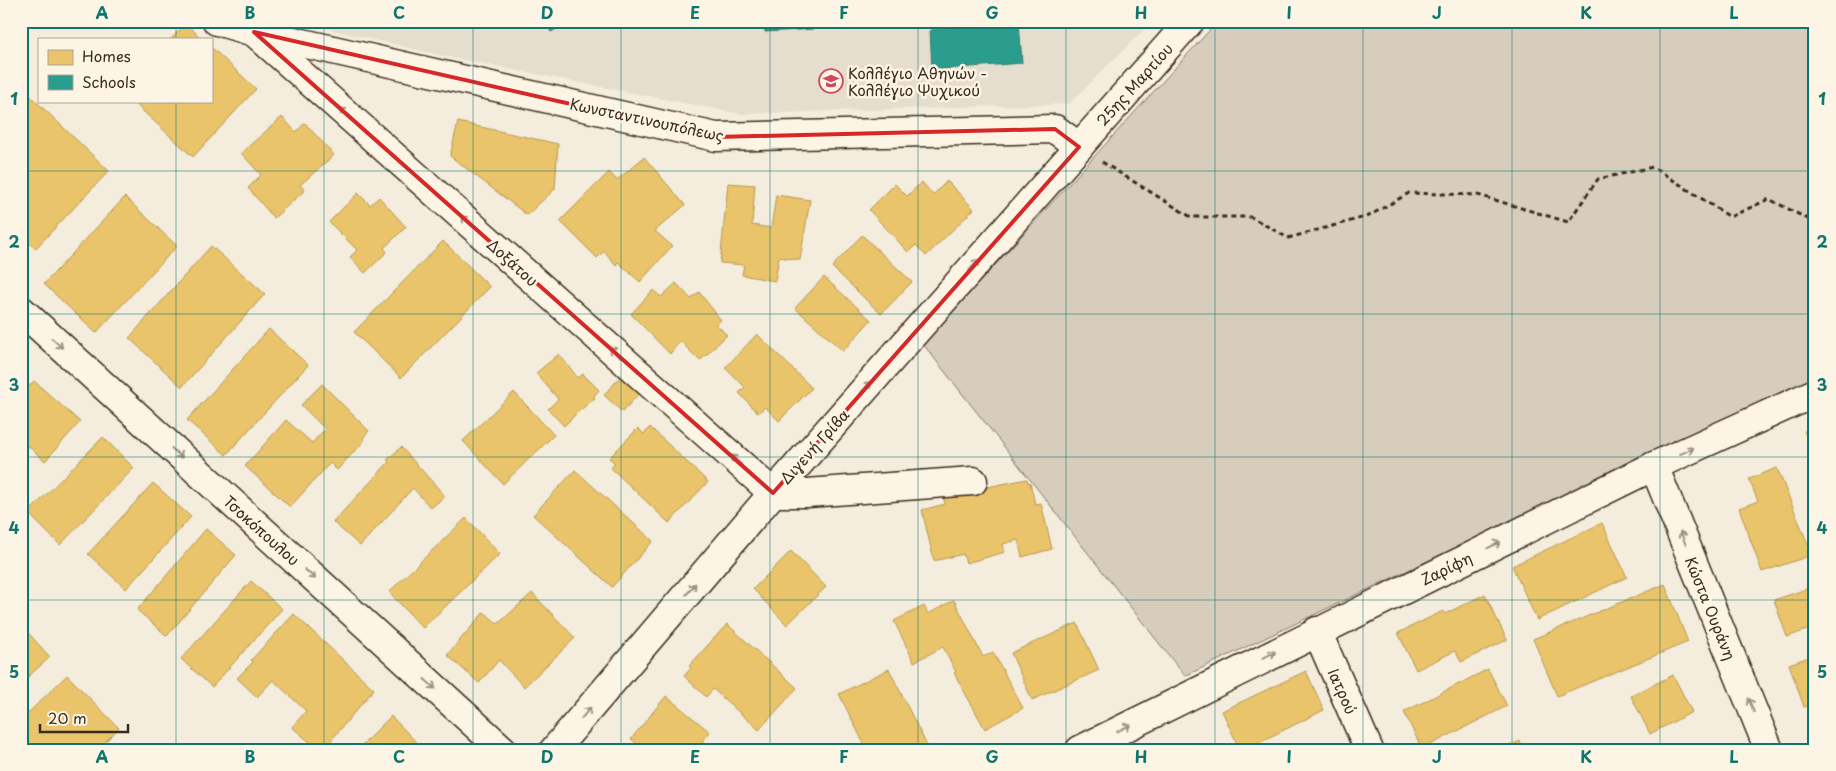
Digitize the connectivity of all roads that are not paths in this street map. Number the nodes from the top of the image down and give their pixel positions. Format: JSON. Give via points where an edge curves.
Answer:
{"nodes":[{"id":1,"x":218,"y":21,"type":"edge"},
{"id":2,"x":1190,"y":21,"type":"edge"},
{"id":3,"x":254,"y":32,"type":"junction"},
{"id":4,"x":1078,"y":147,"type":"junction"},
{"id":5,"x":21,"y":310,"type":"edge"},
{"id":6,"x":1815,"y":393,"type":"edge"},
{"id":7,"x":1654,"y":466,"type":"junction"},
{"id":8,"x":973,"y":481,"type":"dead end"},
{"id":9,"x":773,"y":492,"type":"junction"},
{"id":10,"x":1317,"y":631,"type":"junction"},
{"id":11,"x":503,"y":750,"type":"edge"},
{"id":12,"x":554,"y":750,"type":"edge"},
{"id":13,"x":1080,"y":750,"type":"edge"},
{"id":14,"x":1369,"y":750,"type":"edge"},
{"id":15,"x":1769,"y":750,"type":"edge"}],
"edges":[{"from":1,"to":3,"type":"street","name":"Κωνσταντινουπόλεως"},
{"from":2,"to":4,"type":"street","name":"25ης Μαρτίου"},
{"from":3,"to":4,"type":"street","name":"Κωνσταντινουπόλεως","via":[[716,137],[1056,129]]},
{"from":9,"to":3,"type":"street","name":"Δοξάτου","one_way":true},
{"from":9,"to":4,"type":"street","name":"Διγενή Γρίβα","one_way":true},
{"from":5,"to":11,"type":"street","name":"Τσοκόπουλου","one_way":true},
{"from":7,"to":6,"type":"street","name":"Ζαρίφη","one_way":true},
{"from":10,"to":7,"type":"street","name":"Ζαρίφη","one_way":true},
{"from":15,"to":7,"type":"street","name":"Κώστα Ουράνη","one_way":true},
{"from":8,"to":9,"type":"street","via":[[807,493]]},
{"from":12,"to":9,"type":"street","name":"Διγενή Γρίβα","one_way":true},
{"from":13,"to":10,"type":"street","name":"Ζαρίφη","one_way":true},
{"from":10,"to":14,"type":"street","name":"Ιατρού"}]}
